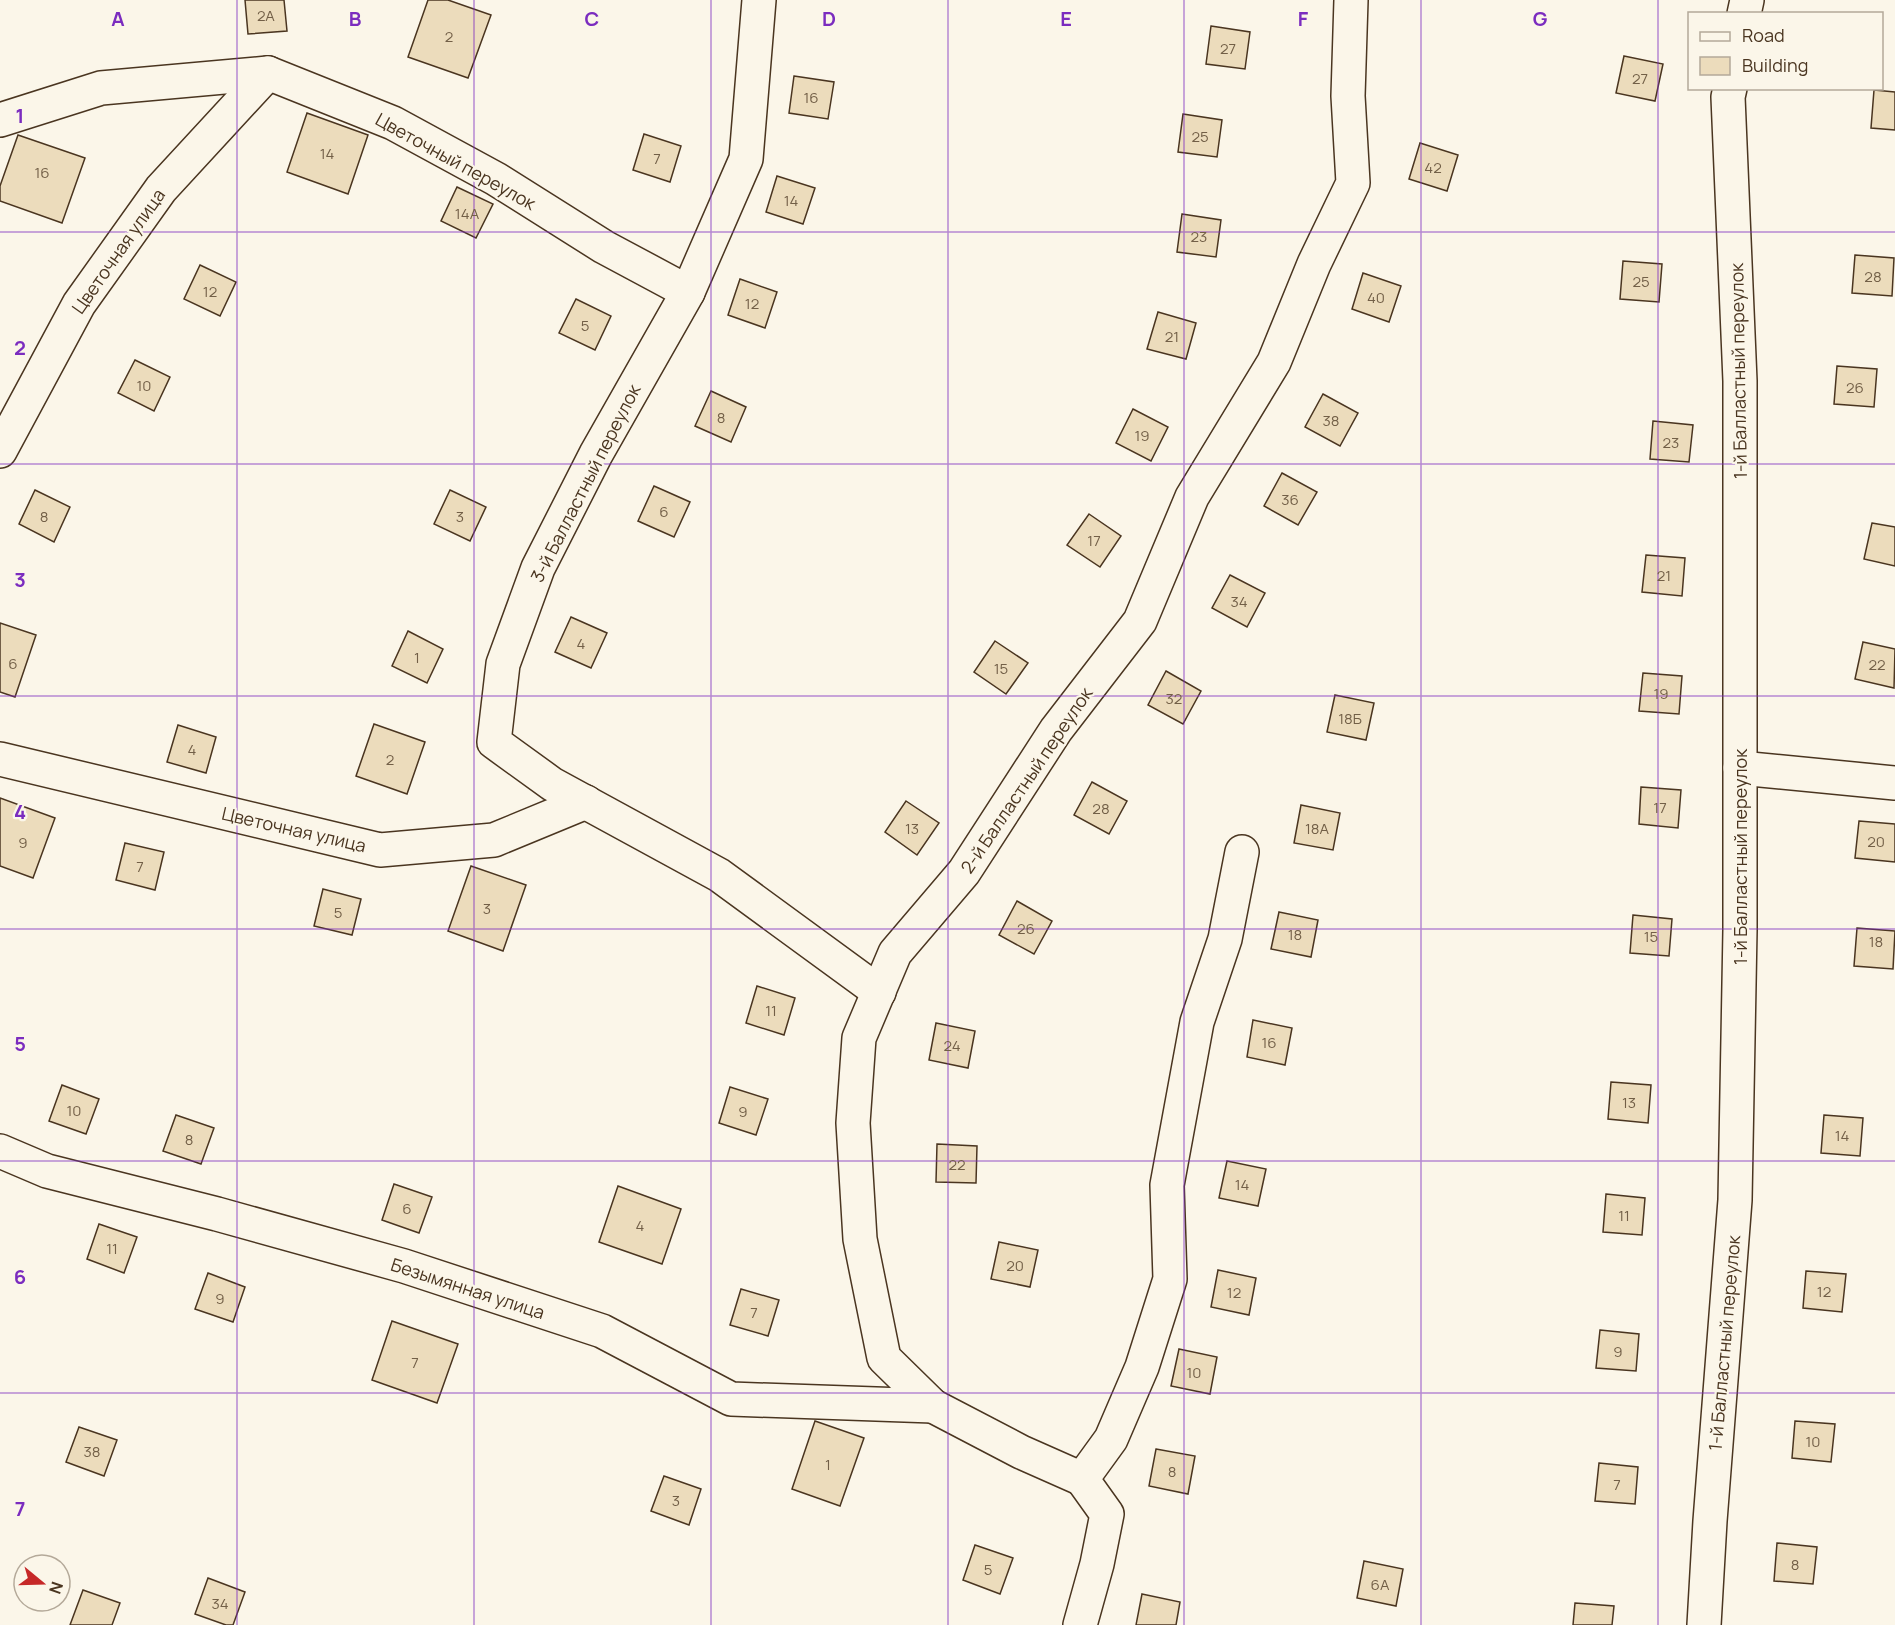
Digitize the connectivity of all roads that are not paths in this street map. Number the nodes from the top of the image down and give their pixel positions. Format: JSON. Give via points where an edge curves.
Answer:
{"nodes":[{"id":1,"x":759,"y":0,"type":"edge"},
{"id":2,"x":1351,"y":0,"type":"edge"},
{"id":3,"x":268,"y":73,"type":"junction"},
{"id":4,"x":1730,"y":90,"type":"edge"},
{"id":5,"x":0,"y":120,"type":"edge"},
{"id":6,"x":688,"y":292,"type":"junction"},
{"id":7,"x":0,"y":451,"type":"edge"},
{"id":8,"x":0,"y":759,"type":"edge"},
{"id":9,"x":1740,"y":768,"type":"junction"},
{"id":10,"x":1895,"y":783,"type":"edge"},
{"id":11,"x":586,"y":802,"type":"junction"},
{"id":12,"x":1242,"y":852,"type":"dead end"},
{"id":13,"x":879,"y":992,"type":"junction"},
{"id":14,"x":0,"y":1151,"type":"edge"},
{"id":15,"x":933,"y":1406,"type":"junction"},
{"id":16,"x":1082,"y":1479,"type":"junction"},
{"id":17,"x":1080,"y":1625,"type":"edge"},
{"id":18,"x":1704,"y":1625,"type":"edge"}],
"edges":[{"from":1,"to":6,"type":"street","name":"3-й Балластный переулок","via":[[746,159]]},
{"from":2,"to":13,"type":"street","name":"2-й Балластный переулок","via":[[1348,96],[1353,183],[1274,362],[1192,497],[1140,621],[1056,730],[964,872],[895,953]]},
{"from":3,"to":5,"type":"street","name":"Цветочный переулок","via":[[101,88]]},
{"from":3,"to":6,"type":"street","name":"Цветочный переулок","via":[[393,123]]},
{"from":3,"to":7,"type":"street","name":"Цветочная улица","via":[[161,189],[79,304]]},
{"from":4,"to":9,"type":"street","name":"1-й Балластный переулок","via":[[1740,381]]},
{"from":6,"to":11,"type":"street","name":"3-й Балластный переулок","via":[[596,454],[538,568],[503,663],[494,742],[552,784]]},
{"from":8,"to":11,"type":"street","name":"Цветочная улица","via":[[380,850],[494,840]]},
{"from":9,"to":10,"type":"street"},
{"from":9,"to":18,"type":"street","name":"1-й Балластный переулок","via":[[1735,1200]]},
{"from":11,"to":13,"type":"street","name":"3-й Балластный переулок","via":[[718,875]]},
{"from":12,"to":16,"type":"street","via":[[1225,939],[1197,1022],[1167,1185],[1170,1279],[1142,1367],[1112,1439]]},
{"from":13,"to":15,"type":"street","name":"2-й Балластный переулок","via":[[859,1038],[853,1123],[860,1239],[884,1358]]},
{"from":14,"to":15,"type":"street","name":"Безымянная улица","via":[[47,1171],[393,1263],[602,1331],[731,1399]]},
{"from":15,"to":16,"type":"street","name":"2-й Балластный переулок"},
{"from":16,"to":17,"type":"street","via":[[1107,1514]]}]}
